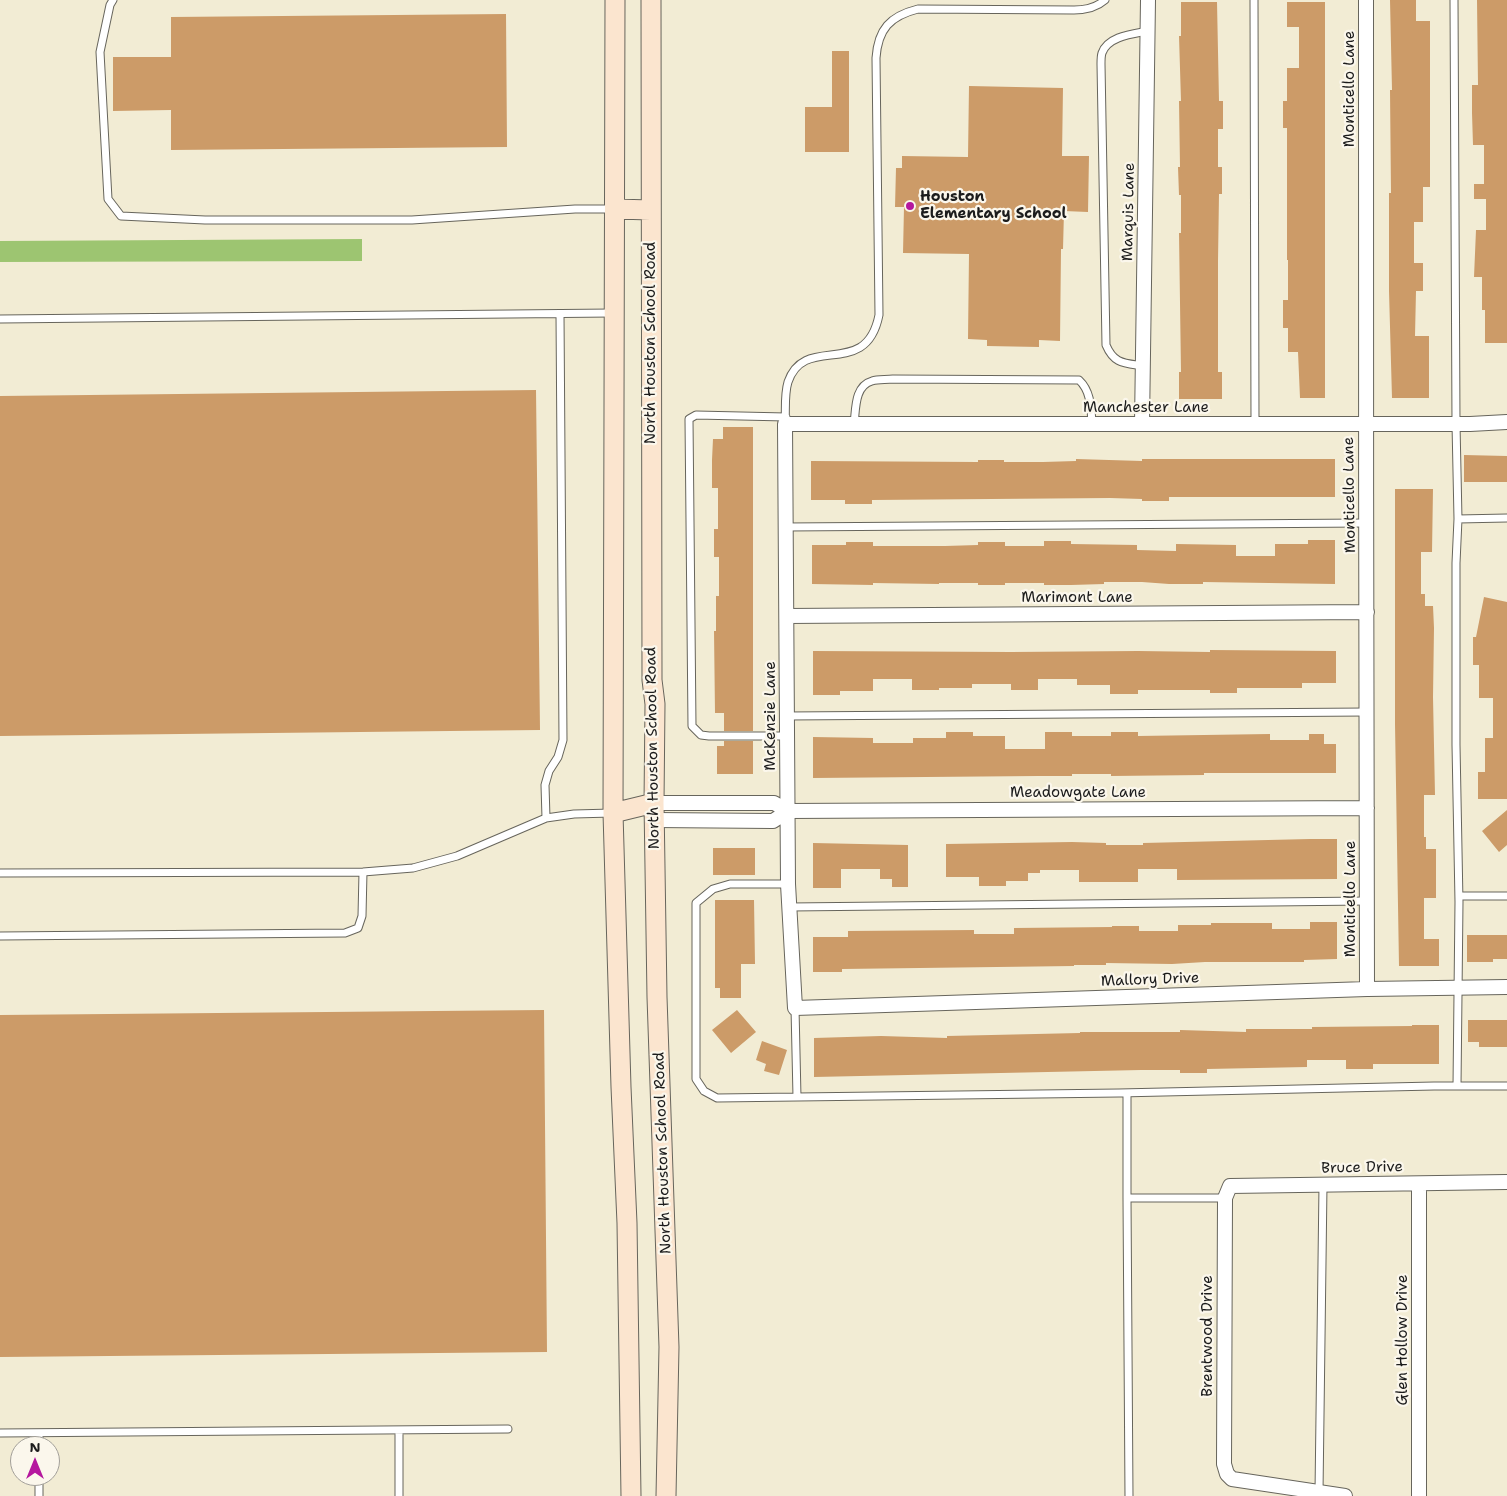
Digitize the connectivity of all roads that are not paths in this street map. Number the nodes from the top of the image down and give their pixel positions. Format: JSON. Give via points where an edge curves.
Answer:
{"nodes":[{"id":1,"x":113,"y":0,"type":"edge"},
{"id":2,"x":615,"y":0,"type":"edge"},
{"id":3,"x":651,"y":0,"type":"edge"},
{"id":4,"x":1105,"y":0,"type":"edge"},
{"id":5,"x":1148,"y":0,"type":"edge"},
{"id":6,"x":1254,"y":0,"type":"edge"},
{"id":7,"x":1366,"y":0,"type":"edge"},
{"id":8,"x":1454,"y":0,"type":"edge"},
{"id":9,"x":1148,"y":31,"type":"junction"},
{"id":10,"x":615,"y":209,"type":"junction"},
{"id":11,"x":651,"y":210,"type":"junction"},
{"id":12,"x":615,"y":313,"type":"junction"},
{"id":13,"x":560,"y":314,"type":"junction"},
{"id":14,"x":0,"y":319,"type":"edge"},
{"id":15,"x":1143,"y":366,"type":"junction"},
{"id":16,"x":786,"y":421,"type":"junction"},
{"id":17,"x":1507,"y":422,"type":"edge"},
{"id":18,"x":854,"y":424,"type":"junction"},
{"id":19,"x":1092,"y":424,"type":"junction"},
{"id":20,"x":1142,"y":424,"type":"junction"},
{"id":21,"x":1255,"y":424,"type":"junction"},
{"id":22,"x":1365,"y":424,"type":"junction"},
{"id":23,"x":1456,"y":424,"type":"junction"},
{"id":24,"x":1507,"y":518,"type":"edge"},
{"id":25,"x":1458,"y":519,"type":"junction"},
{"id":26,"x":1366,"y":523,"type":"junction"},
{"id":27,"x":786,"y":527,"type":"junction"},
{"id":28,"x":1367,"y":612,"type":"junction"},
{"id":29,"x":787,"y":616,"type":"junction"},
{"id":30,"x":1367,"y":712,"type":"junction"},
{"id":31,"x":787,"y":716,"type":"junction"},
{"id":32,"x":787,"y":736,"type":"junction"},
{"id":33,"x":1367,"y":808,"type":"junction"},
{"id":34,"x":788,"y":810,"type":"junction"},
{"id":35,"x":654,"y":811,"type":"junction"},
{"id":36,"x":613,"y":813,"type":"junction"},
{"id":37,"x":546,"y":818,"type":"junction"},
{"id":38,"x":0,"y":872,"type":"edge"},
{"id":39,"x":363,"y":872,"type":"junction"},
{"id":40,"x":788,"y":884,"type":"junction"},
{"id":41,"x":1459,"y":896,"type":"junction"},
{"id":42,"x":1507,"y":896,"type":"edge"},
{"id":43,"x":1367,"y":901,"type":"junction"},
{"id":44,"x":790,"y":907,"type":"junction"},
{"id":45,"x":0,"y":936,"type":"edge"},
{"id":46,"x":1459,"y":987,"type":"junction"},
{"id":47,"x":1507,"y":987,"type":"edge"},
{"id":48,"x":1367,"y":989,"type":"junction"},
{"id":49,"x":795,"y":1008,"type":"junction"},
{"id":50,"x":1457,"y":1086,"type":"junction"},
{"id":51,"x":1507,"y":1086,"type":"edge"},
{"id":52,"x":1127,"y":1093,"type":"junction"},
{"id":53,"x":797,"y":1098,"type":"junction"},
{"id":54,"x":1507,"y":1182,"type":"edge"},
{"id":55,"x":1419,"y":1184,"type":"junction"},
{"id":56,"x":1323,"y":1185,"type":"junction"},
{"id":57,"x":1127,"y":1198,"type":"junction"},
{"id":58,"x":1225,"y":1198,"type":"junction"},
{"id":59,"x":508,"y":1429,"type":"dead end"},
{"id":60,"x":399,"y":1430,"type":"junction"},
{"id":61,"x":0,"y":1433,"type":"edge"},
{"id":62,"x":39,"y":1433,"type":"joint"},
{"id":63,"x":1319,"y":1492,"type":"junction"},
{"id":64,"x":399,"y":1496,"type":"edge"},
{"id":65,"x":630,"y":1496,"type":"edge"},
{"id":66,"x":666,"y":1496,"type":"edge"},
{"id":67,"x":1129,"y":1496,"type":"edge"},
{"id":68,"x":1345,"y":1496,"type":"edge"},
{"id":69,"x":1419,"y":1496,"type":"edge"}],
"edges":[{"from":1,"to":10,"type":"lane","via":[[100,52],[108,199],[121,216],[205,220],[412,220]]},
{"from":2,"to":10,"type":"main road"},
{"from":3,"to":11,"type":"main road","name":"North Houston School Road"},
{"from":4,"to":16,"type":"lane","via":[[1088,9],[1074,10],[918,9],[904,12],[882,31],[876,58],[879,315],[876,328],[869,341],[858,350],[817,356],[795,370],[788,382]]},
{"from":5,"to":9,"type":"street","name":"Marquis Lane"},
{"from":6,"to":21,"type":"lane"},
{"from":7,"to":22,"type":"street","name":"Monticello Lane"},
{"from":8,"to":23,"type":"lane"},
{"from":9,"to":15,"type":"street","name":"Marquis Lane"},
{"from":9,"to":15,"type":"lane","via":[[1122,36],[1110,43],[1102,51],[1100,64],[1106,345],[1110,355],[1121,363]]},
{"from":10,"to":11,"type":"main road"},
{"from":10,"to":12,"type":"main road"},
{"from":11,"to":35,"type":"main road","name":"North Houston School Road"},
{"from":12,"to":13,"type":"lane"},
{"from":12,"to":36,"type":"main road"},
{"from":13,"to":14,"type":"lane"},
{"from":13,"to":37,"type":"lane","via":[[564,740],[545,785]]},
{"from":15,"to":20,"type":"street","name":"Marquis Lane"},
{"from":16,"to":18,"type":"street","name":"Manchester Lane"},
{"from":16,"to":27,"type":"street","name":"McKenzie Lane"},
{"from":16,"to":32,"type":"lane","via":[[696,414],[689,419],[689,429],[692,726],[701,735],[709,736]]},
{"from":17,"to":23,"type":"street","name":"Manchester Lane"},
{"from":18,"to":19,"type":"street","name":"Manchester Lane"},
{"from":18,"to":19,"type":"lane","via":[[858,395],[863,386],[870,381],[892,379],[1079,380],[1090,399]]},
{"from":19,"to":20,"type":"street","name":"Manchester Lane"},
{"from":20,"to":21,"type":"street","name":"Manchester Lane"},
{"from":21,"to":22,"type":"street","name":"Manchester Lane"},
{"from":22,"to":23,"type":"street","name":"Manchester Lane"},
{"from":22,"to":26,"type":"street","name":"Monticello Lane"},
{"from":23,"to":25,"type":"lane"},
{"from":24,"to":25,"type":"lane"},
{"from":25,"to":41,"type":"lane","via":[[1456,745]]},
{"from":26,"to":27,"type":"lane"},
{"from":26,"to":28,"type":"street","name":"Monticello Lane"},
{"from":27,"to":29,"type":"street","name":"McKenzie Lane"},
{"from":28,"to":29,"type":"street","name":"Marimont Lane"},
{"from":28,"to":30,"type":"street","name":"Monticello Lane"},
{"from":29,"to":31,"type":"street","name":"McKenzie Lane"},
{"from":30,"to":31,"type":"lane"},
{"from":30,"to":33,"type":"street","name":"Monticello Lane"},
{"from":31,"to":32,"type":"street","name":"McKenzie Lane"},
{"from":32,"to":34,"type":"street","name":"McKenzie Lane"},
{"from":33,"to":34,"type":"street","name":"Meadowgate Lane"},
{"from":33,"to":43,"type":"street","name":"Monticello Lane"},
{"from":34,"to":35,"type":"street","name":"Meadowgate Lane","via":[[773,821]]},
{"from":34,"to":40,"type":"street","name":"McKenzie Lane"},
{"from":35,"to":36,"type":"main road"},
{"from":35,"to":66,"type":"main road","name":"North Houston School Road","via":[[669,1347]]},
{"from":36,"to":37,"type":"lane"},
{"from":36,"to":65,"type":"main road","via":[[627,1223]]},
{"from":37,"to":39,"type":"lane","via":[[456,856],[413,868]]},
{"from":38,"to":39,"type":"lane"},
{"from":39,"to":45,"type":"lane","via":[[362,916],[358,928],[345,933]]},
{"from":40,"to":44,"type":"street","name":"McKenzie Lane"},
{"from":40,"to":53,"type":"lane","via":[[730,884],[713,889],[696,903],[696,1079],[704,1091],[717,1098]]},
{"from":41,"to":42,"type":"lane"},
{"from":41,"to":46,"type":"lane"},
{"from":43,"to":44,"type":"lane"},
{"from":43,"to":48,"type":"street","name":"Monticello Lane"},
{"from":44,"to":49,"type":"street","name":"McKenzie Lane"},
{"from":46,"to":47,"type":"street","name":"Mallory Drive"},
{"from":46,"to":48,"type":"street","name":"Mallory Drive"},
{"from":46,"to":50,"type":"lane"},
{"from":48,"to":49,"type":"street","name":"Mallory Drive"},
{"from":49,"to":53,"type":"lane"},
{"from":50,"to":51,"type":"lane"},
{"from":50,"to":52,"type":"lane"},
{"from":52,"to":53,"type":"lane"},
{"from":52,"to":57,"type":"lane"},
{"from":54,"to":55,"type":"street","name":"Bruce Drive"},
{"from":55,"to":56,"type":"street","name":"Bruce Drive"},
{"from":55,"to":69,"type":"street","name":"Glen Hollow Drive"},
{"from":56,"to":58,"type":"street","name":"Bruce Drive","via":[[1230,1186]]},
{"from":56,"to":63,"type":"lane"},
{"from":57,"to":58,"type":"lane"},
{"from":57,"to":67,"type":"lane"},
{"from":58,"to":63,"type":"street","name":"Brentwood Drive","via":[[1224,1464],[1232,1479]]},
{"from":59,"to":60,"type":"lane"},
{"from":60,"to":62,"type":"lane"},
{"from":60,"to":64,"type":"lane"},
{"from":61,"to":62,"type":"lane"},
{"from":63,"to":68,"type":"street"}]}
